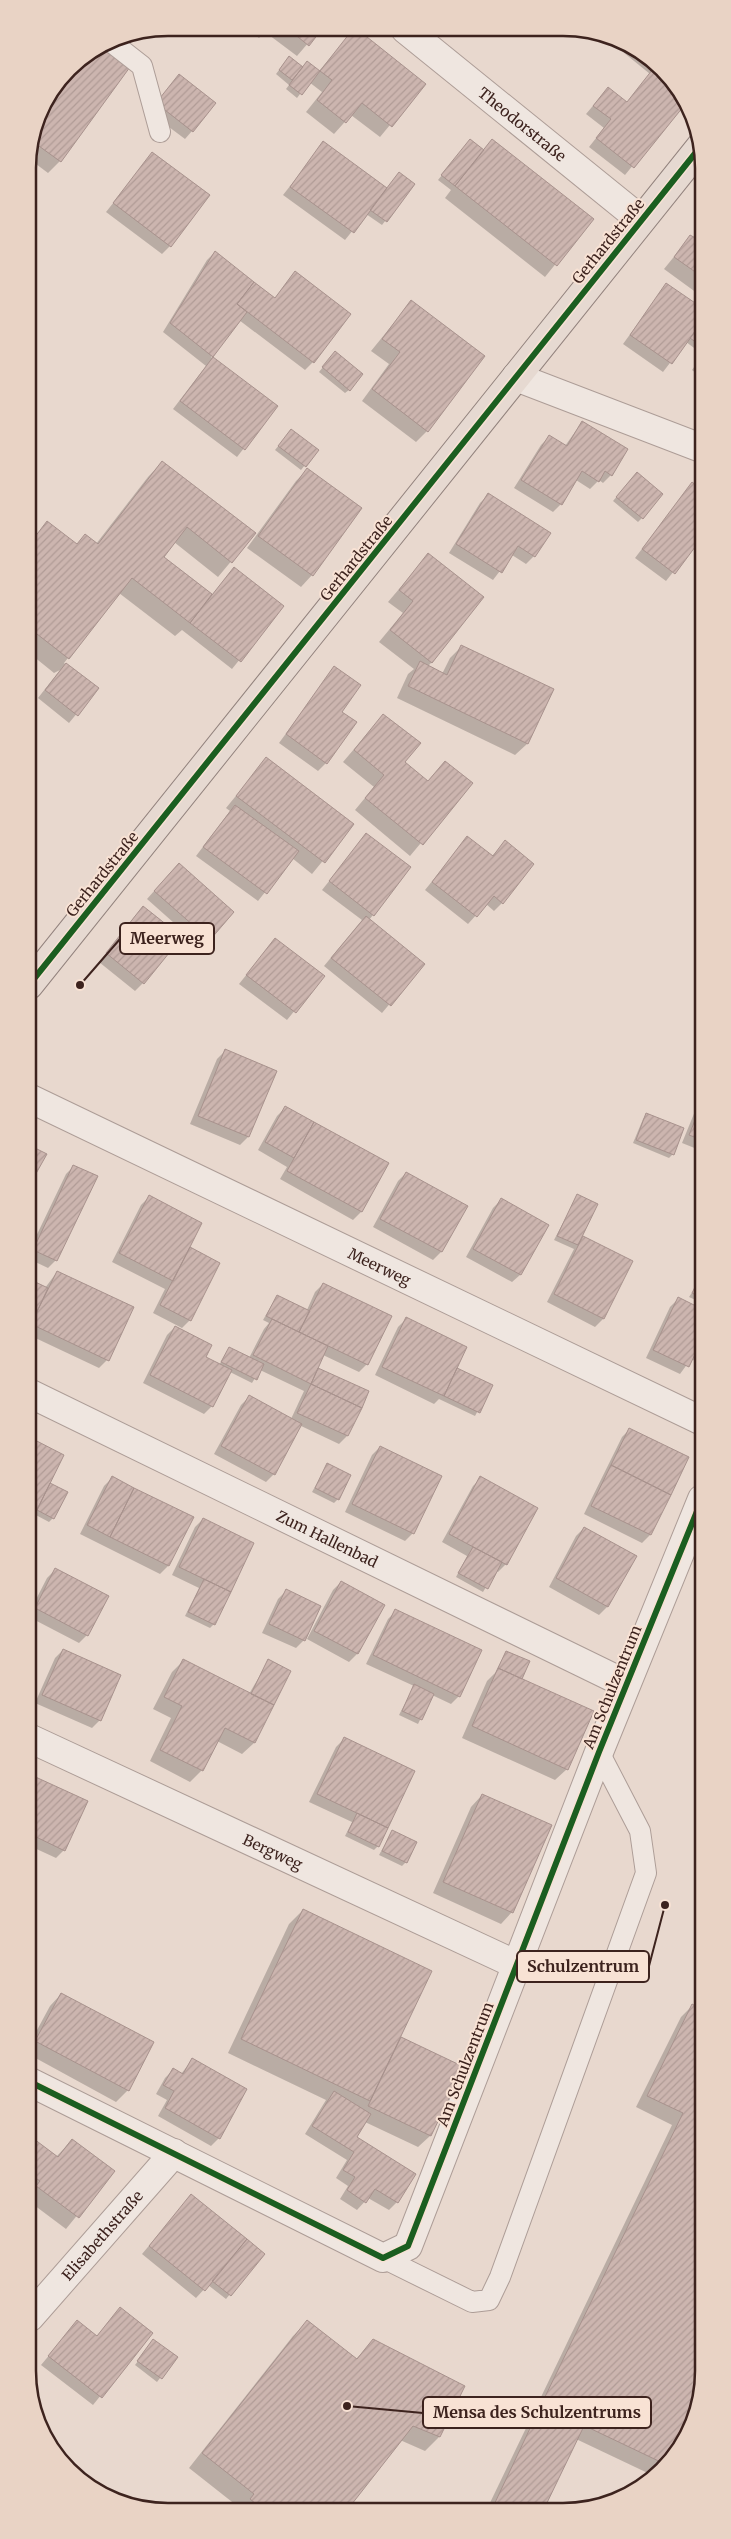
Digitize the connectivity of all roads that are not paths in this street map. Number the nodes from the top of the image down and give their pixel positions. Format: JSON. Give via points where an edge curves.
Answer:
{"nodes":[{"id":1,"x":414,"y":36,"type":"edge"},
{"id":2,"x":117,"y":46,"type":"edge"},
{"id":3,"x":160,"y":132,"type":"dead end"},
{"id":4,"x":694,"y":154,"type":"edge"},
{"id":5,"x":641,"y":220,"type":"junction"},
{"id":6,"x":516,"y":377,"type":"junction"},
{"id":7,"x":695,"y":446,"type":"edge"},
{"id":8,"x":37,"y":975,"type":"edge"},
{"id":9,"x":37,"y":1102,"type":"edge"},
{"id":10,"x":36,"y":1396,"type":"edge"},
{"id":11,"x":694,"y":1417,"type":"edge"},
{"id":12,"x":694,"y":1518,"type":"edge"},
{"id":13,"x":626,"y":1684,"type":"junction"},
{"id":14,"x":36,"y":1741,"type":"edge"},
{"id":15,"x":599,"y":1752,"type":"junction"},
{"id":16,"x":517,"y":1965,"type":"junction"},
{"id":17,"x":36,"y":2085,"type":"edge"},
{"id":18,"x":174,"y":2153,"type":"junction"},
{"id":19,"x":383,"y":2258,"type":"junction"},
{"id":20,"x":36,"y":2310,"type":"edge"}],
"edges":[{"from":1,"to":5,"type":"street","name":"Theodorstraße"},
{"from":2,"to":3,"type":"lane","via":[[142,66]]},
{"from":4,"to":5,"type":"main road","name":"Gerhardstraße"},
{"from":5,"to":6,"type":"main road","name":"Gerhardstraße"},
{"from":6,"to":7,"type":"street"},
{"from":6,"to":8,"type":"main road","name":"Gerhardstraße"},
{"from":9,"to":11,"type":"street","name":"Meerweg"},
{"from":10,"to":13,"type":"street","name":"Zum Hallenbad"},
{"from":12,"to":13,"type":"street","name":"Am Schulzentrum"},
{"from":13,"to":15,"type":"street","name":"Am Schulzentrum"},
{"from":14,"to":16,"type":"street","name":"Bergweg"},
{"from":15,"to":16,"type":"street","name":"Am Schulzentrum"},
{"from":15,"to":19,"type":"lane","via":[[640,1831],[646,1873],[500,2277],[489,2300],[472,2302]]},
{"from":16,"to":19,"type":"street","name":"Am Schulzentrum","via":[[408,2246]]},
{"from":17,"to":18,"type":"street"},
{"from":18,"to":19,"type":"street"},
{"from":18,"to":20,"type":"street","name":"Elisabethstraße"}]}
